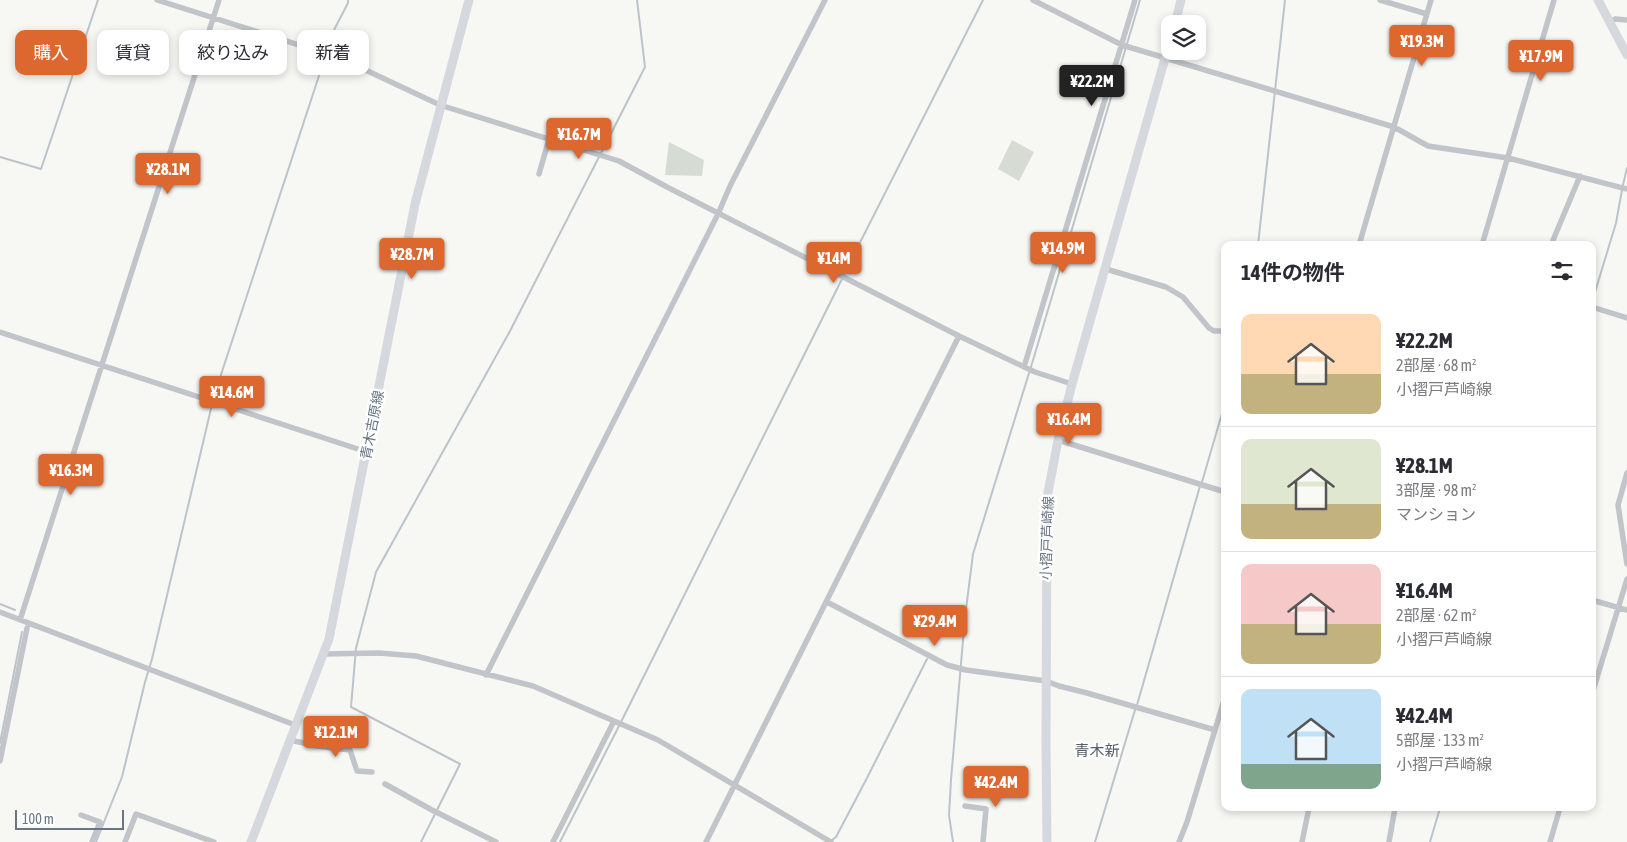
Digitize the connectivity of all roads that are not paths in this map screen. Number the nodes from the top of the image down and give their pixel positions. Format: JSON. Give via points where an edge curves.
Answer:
{"nodes":[{"id":1,"x":157,"y":0,"type":"edge"},
{"id":2,"x":219,"y":0,"type":"edge"},
{"id":3,"x":468,"y":0,"type":"edge"},
{"id":4,"x":825,"y":0,"type":"edge"},
{"id":5,"x":1033,"y":0,"type":"edge"},
{"id":6,"x":1135,"y":0,"type":"edge"},
{"id":7,"x":1181,"y":0,"type":"edge"},
{"id":8,"x":1380,"y":0,"type":"edge"},
{"id":9,"x":1431,"y":0,"type":"edge"},
{"id":10,"x":1554,"y":0,"type":"edge"},
{"id":11,"x":1598,"y":0,"type":"edge"},
{"id":12,"x":1427,"y":14,"type":"junction"},
{"id":13,"x":1177,"y":15,"type":"edge"},
{"id":14,"x":213,"y":18,"type":"junction"},
{"id":15,"x":1627,"y":20,"type":"edge"},
{"id":16,"x":1610,"y":22,"type":"junction"},
{"id":17,"x":1122,"y":45,"type":"junction"},
{"id":18,"x":1627,"y":55,"type":"edge"},
{"id":19,"x":1161,"y":58,"type":"edge"},
{"id":20,"x":1165,"y":60,"type":"edge"},
{"id":21,"x":1168,"y":60,"type":"edge"},
{"id":22,"x":440,"y":105,"type":"junction"},
{"id":23,"x":1394,"y":127,"type":"junction"},
{"id":24,"x":549,"y":139,"type":"junction"},
{"id":25,"x":1508,"y":158,"type":"junction"},
{"id":26,"x":539,"y":174,"type":"dead end"},
{"id":27,"x":1580,"y":176,"type":"junction"},
{"id":28,"x":1627,"y":189,"type":"edge"},
{"id":29,"x":718,"y":214,"type":"junction"},
{"id":30,"x":1361,"y":241,"type":"edge"},
{"id":31,"x":1483,"y":241,"type":"edge"},
{"id":32,"x":1553,"y":241,"type":"edge"},
{"id":33,"x":1106,"y":269,"type":"junction"},
{"id":34,"x":1596,"y":308,"type":"edge"},
{"id":35,"x":1627,"y":318,"type":"edge"},
{"id":36,"x":1221,"y":331,"type":"edge"},
{"id":37,"x":0,"y":332,"type":"edge"},
{"id":38,"x":959,"y":336,"type":"junction"},
{"id":39,"x":103,"y":365,"type":"junction"},
{"id":40,"x":1024,"y":366,"type":"junction"},
{"id":41,"x":1072,"y":384,"type":"junction"},
{"id":42,"x":1058,"y":440,"type":"junction"},
{"id":43,"x":367,"y":452,"type":"junction"},
{"id":44,"x":1627,"y":473,"type":"edge"},
{"id":45,"x":1221,"y":491,"type":"edge"},
{"id":46,"x":1627,"y":564,"type":"edge"},
{"id":47,"x":1627,"y":579,"type":"edge"},
{"id":48,"x":1596,"y":601,"type":"edge"},
{"id":49,"x":827,"y":602,"type":"junction"},
{"id":50,"x":1618,"y":607,"type":"junction"},
{"id":51,"x":1627,"y":610,"type":"edge"},
{"id":52,"x":0,"y":612,"type":"edge"},
{"id":53,"x":20,"y":620,"type":"junction"},
{"id":54,"x":27,"y":628,"type":"dead end"},
{"id":55,"x":324,"y":654,"type":"junction"},
{"id":56,"x":486,"y":675,"type":"junction"},
{"id":57,"x":1046,"y":681,"type":"junction"},
{"id":58,"x":1596,"y":681,"type":"edge"},
{"id":59,"x":1221,"y":710,"type":"edge"},
{"id":60,"x":614,"y":721,"type":"junction"},
{"id":61,"x":295,"y":725,"type":"junction"},
{"id":62,"x":1215,"y":730,"type":"junction"},
{"id":63,"x":290,"y":740,"type":"junction"},
{"id":64,"x":0,"y":761,"type":"edge"},
{"id":65,"x":372,"y":772,"type":"dead end"},
{"id":66,"x":385,"y":784,"type":"dead end"},
{"id":67,"x":734,"y":785,"type":"junction"},
{"id":68,"x":965,"y":806,"type":"dead end"},
{"id":69,"x":1308,"y":811,"type":"edge"},
{"id":70,"x":1394,"y":811,"type":"edge"},
{"id":71,"x":1559,"y":811,"type":"edge"},
{"id":72,"x":81,"y":815,"type":"dead end"},
{"id":73,"x":92,"y":842,"type":"edge"},
{"id":74,"x":125,"y":842,"type":"edge"},
{"id":75,"x":214,"y":842,"type":"edge"},
{"id":76,"x":251,"y":842,"type":"edge"},
{"id":77,"x":496,"y":842,"type":"edge"},
{"id":78,"x":553,"y":842,"type":"edge"},
{"id":79,"x":706,"y":842,"type":"edge"},
{"id":80,"x":831,"y":842,"type":"edge"},
{"id":81,"x":983,"y":842,"type":"edge"},
{"id":82,"x":1047,"y":842,"type":"edge"},
{"id":83,"x":1179,"y":842,"type":"edge"},
{"id":84,"x":1302,"y":842,"type":"edge"},
{"id":85,"x":1389,"y":842,"type":"edge"},
{"id":86,"x":1550,"y":842,"type":"edge"}],
"edges":[{"from":1,"to":14,"type":"street"},
{"from":2,"to":14,"type":"street"},
{"from":3,"to":22,"type":"main road","name":"青木吉原線"},
{"from":4,"to":29,"type":"street"},
{"from":5,"to":17,"type":"street"},
{"from":6,"to":17,"type":"street"},
{"from":7,"to":13,"type":"main road"},
{"from":8,"to":12,"type":"street"},
{"from":9,"to":12,"type":"street"},
{"from":10,"to":25,"type":"street"},
{"from":11,"to":16,"type":"main road"},
{"from":12,"to":23,"type":"street"},
{"from":14,"to":22,"type":"street","via":[[340,58]]},
{"from":14,"to":39,"type":"street"},
{"from":15,"to":16,"type":"street"},
{"from":16,"to":18,"type":"main road"},
{"from":17,"to":19,"type":"street"},
{"from":17,"to":40,"type":"street"},
{"from":20,"to":33,"type":"main road","name":"小摺戸芦崎線"},
{"from":21,"to":23,"type":"street"},
{"from":22,"to":24,"type":"street"},
{"from":22,"to":43,"type":"main road","name":"青木吉原線","via":[[415,204]]},
{"from":23,"to":25,"type":"street","via":[[1428,146]]},
{"from":23,"to":30,"type":"street"},
{"from":24,"to":26,"type":"street"},
{"from":24,"to":29,"type":"street","via":[[620,161]]},
{"from":25,"to":27,"type":"street"},
{"from":25,"to":31,"type":"street"},
{"from":27,"to":28,"type":"street"},
{"from":27,"to":32,"type":"street"},
{"from":29,"to":38,"type":"street"},
{"from":29,"to":56,"type":"street"},
{"from":33,"to":36,"type":"street","via":[[1166,287],[1183,297],[1209,328]]},
{"from":33,"to":41,"type":"main road","name":"小摺戸芦崎線"},
{"from":34,"to":35,"type":"street"},
{"from":37,"to":39,"type":"street"},
{"from":38,"to":40,"type":"street"},
{"from":38,"to":49,"type":"street"},
{"from":39,"to":43,"type":"street"},
{"from":39,"to":53,"type":"street"},
{"from":40,"to":41,"type":"street"},
{"from":41,"to":42,"type":"main road","name":"小摺戸芦崎線"},
{"from":42,"to":45,"type":"street"},
{"from":42,"to":57,"type":"main road","name":"小摺戸芦崎線","via":[[1047,498]]},
{"from":43,"to":55,"type":"main road","name":"青木吉原線"},
{"from":44,"to":46,"type":"street","via":[[1618,504]]},
{"from":47,"to":50,"type":"street"},
{"from":48,"to":50,"type":"street"},
{"from":49,"to":57,"type":"street","via":[[947,665]]},
{"from":49,"to":67,"type":"street"},
{"from":50,"to":51,"type":"street"},
{"from":50,"to":58,"type":"street"},
{"from":52,"to":53,"type":"street"},
{"from":53,"to":61,"type":"street"},
{"from":54,"to":64,"type":"street"},
{"from":55,"to":56,"type":"street","via":[[416,656]]},
{"from":55,"to":61,"type":"main road","name":"青木吉原線"},
{"from":56,"to":60,"type":"street","via":[[533,686]]},
{"from":57,"to":62,"type":"street"},
{"from":57,"to":82,"type":"main road","name":"小摺戸芦崎線"},
{"from":59,"to":62,"type":"street"},
{"from":60,"to":67,"type":"street","via":[[658,740]]},
{"from":60,"to":78,"type":"street"},
{"from":61,"to":63,"type":"main road","name":"青木吉原線"},
{"from":62,"to":83,"type":"street"},
{"from":63,"to":65,"type":"street","via":[[350,750],[357,771]]},
{"from":63,"to":76,"type":"main road","name":"青木吉原線"},
{"from":66,"to":77,"type":"street"},
{"from":67,"to":79,"type":"street"},
{"from":67,"to":80,"type":"street"},
{"from":68,"to":81,"type":"street","via":[[986,809]]},
{"from":69,"to":84,"type":"street"},
{"from":70,"to":85,"type":"street"},
{"from":71,"to":86,"type":"street"},
{"from":72,"to":73,"type":"street","via":[[100,822]]},
{"from":74,"to":75,"type":"street","via":[[136,814]]}]}
